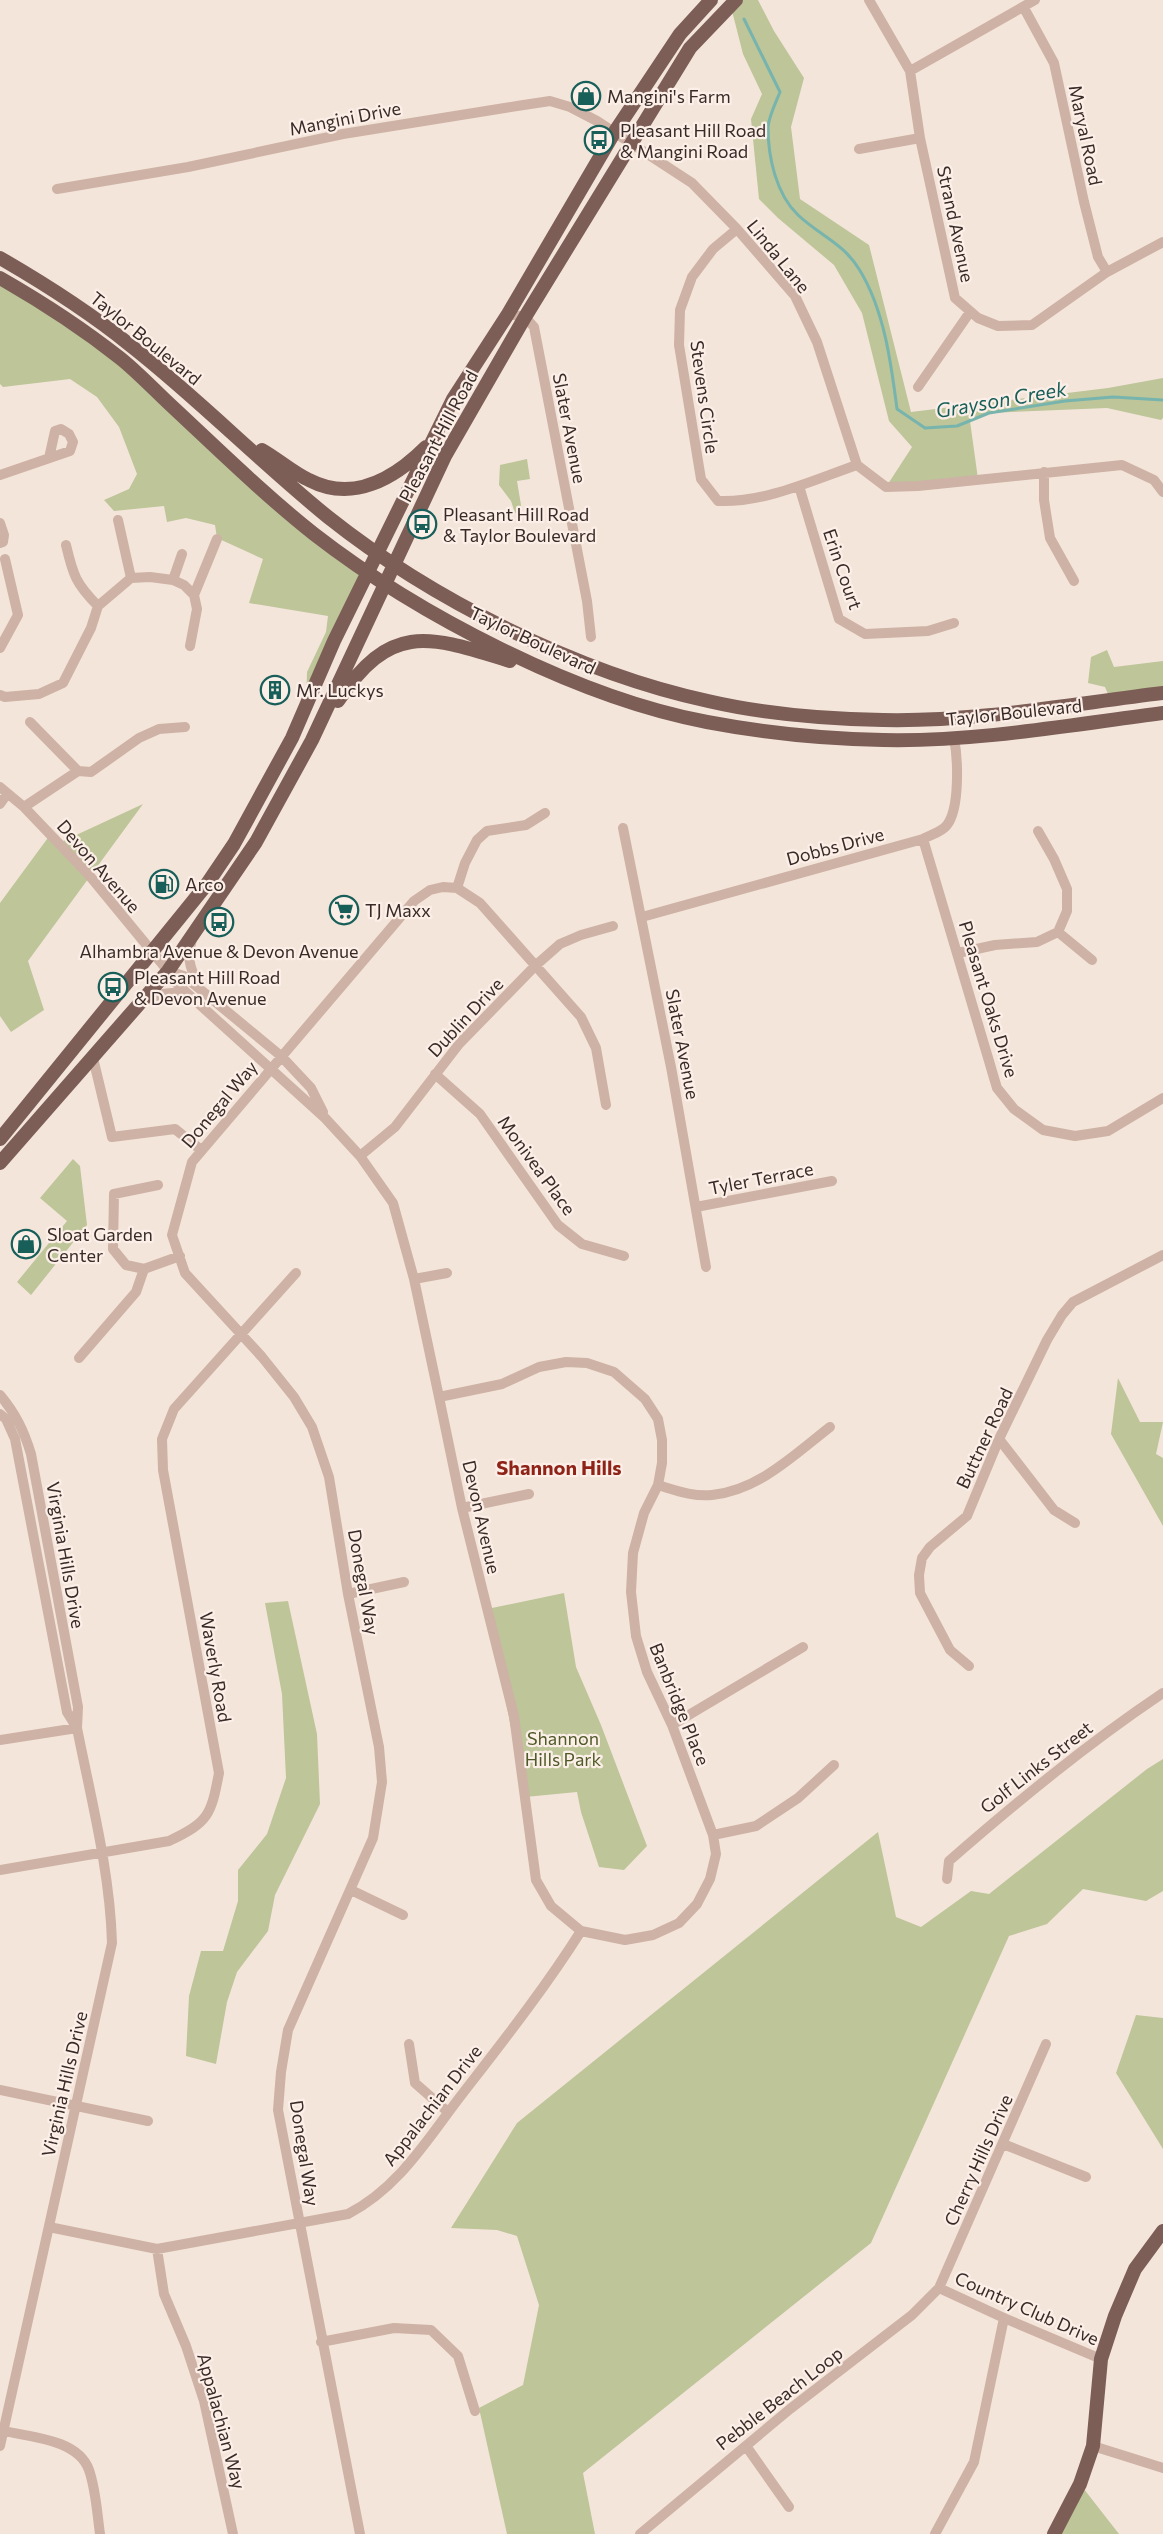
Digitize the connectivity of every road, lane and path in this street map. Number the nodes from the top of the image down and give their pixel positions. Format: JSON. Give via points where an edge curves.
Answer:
{"nodes":[{"id":1,"x":711,"y":0,"type":"edge"},
{"id":2,"x":869,"y":0,"type":"edge"},
{"id":3,"x":1035,"y":0,"type":"edge"},
{"id":4,"x":732,"y":1,"type":"edge"},
{"id":5,"x":1024,"y":8,"type":"junction"},
{"id":6,"x":910,"y":71,"type":"junction"},
{"id":7,"x":614,"y":133,"type":"junction"},
{"id":8,"x":920,"y":138,"type":"junction"},
{"id":9,"x":631,"y":142,"type":"junction"},
{"id":10,"x":859,"y":149,"type":"dead end"},
{"id":11,"x":57,"y":189,"type":"dead end"},
{"id":12,"x":737,"y":229,"type":"junction"},
{"id":13,"x":1163,"y":242,"type":"edge"},
{"id":14,"x":0,"y":258,"type":"edge"},
{"id":15,"x":1107,"y":272,"type":"junction"},
{"id":16,"x":0,"y":278,"type":"edge"},
{"id":17,"x":970,"y":312,"type":"junction"},
{"id":18,"x":508,"y":314,"type":"junction"},
{"id":19,"x":525,"y":317,"type":"junction"},
{"id":20,"x":918,"y":387,"type":"dead end"},
{"id":21,"x":225,"y":427,"type":"junction"},
{"id":22,"x":434,"y":439,"type":"junction"},
{"id":23,"x":49,"y":458,"type":"dead end"},
{"id":24,"x":857,"y":465,"type":"junction"},
{"id":25,"x":1044,"y":472,"type":"junction"},
{"id":26,"x":0,"y":475,"type":"edge"},
{"id":27,"x":799,"y":486,"type":"junction"},
{"id":28,"x":1163,"y":492,"type":"edge"},
{"id":29,"x":118,"y":520,"type":"dead end"},
{"id":30,"x":0,"y":523,"type":"edge"},
{"id":31,"x":2,"y":539,"type":"edge"},
{"id":32,"x":217,"y":539,"type":"dead end"},
{"id":33,"x":66,"y":545,"type":"dead end"},
{"id":34,"x":376,"y":553,"type":"junction"},
{"id":35,"x":182,"y":554,"type":"dead end"},
{"id":36,"x":5,"y":559,"type":"dead end"},
{"id":37,"x":393,"y":563,"type":"junction"},
{"id":38,"x":368,"y":574,"type":"junction"},
{"id":39,"x":131,"y":578,"type":"junction"},
{"id":40,"x":173,"y":580,"type":"junction"},
{"id":41,"x":1074,"y":581,"type":"dead end"},
{"id":42,"x":383,"y":583,"type":"junction"},
{"id":43,"x":194,"y":595,"type":"junction"},
{"id":44,"x":98,"y":606,"type":"junction"},
{"id":45,"x":954,"y":623,"type":"dead end"},
{"id":46,"x":591,"y":637,"type":"dead end"},
{"id":47,"x":1,"y":642,"type":"edge"},
{"id":48,"x":190,"y":646,"type":"dead end"},
{"id":49,"x":569,"y":679,"type":"junction"},
{"id":50,"x":1163,"y":693,"type":"edge"},
{"id":51,"x":0,"y":695,"type":"edge"},
{"id":52,"x":1163,"y":713,"type":"edge"},
{"id":53,"x":30,"y":722,"type":"dead end"},
{"id":54,"x":185,"y":727,"type":"dead end"},
{"id":55,"x":954,"y":738,"type":"junction"},
{"id":56,"x":312,"y":740,"type":"junction"},
{"id":57,"x":78,"y":771,"type":"junction"},
{"id":58,"x":4,"y":790,"type":"edge"},
{"id":59,"x":0,"y":804,"type":"edge"},
{"id":60,"x":24,"y":807,"type":"junction"},
{"id":61,"x":545,"y":813,"type":"dead end"},
{"id":62,"x":623,"y":828,"type":"dead end"},
{"id":63,"x":1038,"y":831,"type":"dead end"},
{"id":64,"x":923,"y":839,"type":"junction"},
{"id":65,"x":458,"y":888,"type":"junction"},
{"id":66,"x":642,"y":917,"type":"junction"},
{"id":67,"x":613,"y":926,"type":"dead end"},
{"id":68,"x":1058,"y":932,"type":"junction"},
{"id":69,"x":192,"y":939,"type":"junction"},
{"id":70,"x":152,"y":953,"type":"junction"},
{"id":71,"x":958,"y":953,"type":"junction"},
{"id":72,"x":1092,"y":960,"type":"dead end"},
{"id":73,"x":535,"y":966,"type":"junction"},
{"id":74,"x":168,"y":971,"type":"junction"},
{"id":75,"x":204,"y":992,"type":"junction"},
{"id":76,"x":195,"y":1000,"type":"junction"},
{"id":77,"x":144,"y":1001,"type":"junction"},
{"id":78,"x":281,"y":1056,"type":"junction"},
{"id":79,"x":93,"y":1058,"type":"junction"},
{"id":80,"x":269,"y":1069,"type":"junction"},
{"id":81,"x":435,"y":1074,"type":"junction"},
{"id":82,"x":1163,"y":1098,"type":"edge"},
{"id":83,"x":606,"y":1105,"type":"dead end"},
{"id":84,"x":325,"y":1118,"type":"junction"},
{"id":85,"x":0,"y":1139,"type":"edge"},
{"id":86,"x":201,"y":1150,"type":"junction"},
{"id":87,"x":360,"y":1156,"type":"junction"},
{"id":88,"x":0,"y":1163,"type":"edge"},
{"id":89,"x":832,"y":1181,"type":"dead end"},
{"id":90,"x":159,"y":1185,"type":"dead end"},
{"id":91,"x":696,"y":1207,"type":"junction"},
{"id":92,"x":1163,"y":1255,"type":"edge"},
{"id":93,"x":180,"y":1256,"type":"junction"},
{"id":94,"x":624,"y":1256,"type":"dead end"},
{"id":95,"x":706,"y":1267,"type":"dead end"},
{"id":96,"x":144,"y":1269,"type":"junction"},
{"id":97,"x":296,"y":1274,"type":"dead end"},
{"id":98,"x":447,"y":1274,"type":"dead end"},
{"id":99,"x":414,"y":1279,"type":"junction"},
{"id":100,"x":241,"y":1334,"type":"junction"},
{"id":101,"x":79,"y":1358,"type":"dead end"},
{"id":102,"x":0,"y":1395,"type":"edge"},
{"id":103,"x":439,"y":1397,"type":"junction"},
{"id":104,"x":0,"y":1413,"type":"edge"},
{"id":105,"x":830,"y":1427,"type":"dead end"},
{"id":106,"x":999,"y":1439,"type":"junction"},
{"id":107,"x":658,"y":1485,"type":"junction"},
{"id":108,"x":530,"y":1494,"type":"dead end"},
{"id":109,"x":462,"y":1508,"type":"junction"},
{"id":110,"x":1075,"y":1523,"type":"dead end"},
{"id":111,"x":404,"y":1582,"type":"dead end"},
{"id":112,"x":348,"y":1594,"type":"junction"},
{"id":113,"x":803,"y":1647,"type":"dead end"},
{"id":114,"x":969,"y":1666,"type":"dead end"},
{"id":115,"x":1163,"y":1693,"type":"edge"},
{"id":116,"x":672,"y":1725,"type":"junction"},
{"id":117,"x":76,"y":1728,"type":"junction"},
{"id":118,"x":0,"y":1738,"type":"edge"},
{"id":119,"x":834,"y":1765,"type":"dead end"},
{"id":120,"x":713,"y":1834,"type":"junction"},
{"id":121,"x":102,"y":1853,"type":"junction"},
{"id":122,"x":0,"y":1870,"type":"edge"},
{"id":123,"x":947,"y":1880,"type":"dead end"},
{"id":124,"x":351,"y":1890,"type":"junction"},
{"id":125,"x":403,"y":1915,"type":"dead end"},
{"id":126,"x":581,"y":1931,"type":"junction"},
{"id":127,"x":409,"y":2044,"type":"dead end"},
{"id":128,"x":1046,"y":2044,"type":"dead end"},
{"id":129,"x":0,"y":2090,"type":"edge"},
{"id":130,"x":76,"y":2104,"type":"junction"},
{"id":131,"x":448,"y":2112,"type":"junction"},
{"id":132,"x":148,"y":2121,"type":"dead end"},
{"id":133,"x":1003,"y":2144,"type":"junction"},
{"id":134,"x":1086,"y":2176,"type":"dead end"},
{"id":135,"x":299,"y":2224,"type":"junction"},
{"id":136,"x":49,"y":2227,"type":"junction"},
{"id":137,"x":1163,"y":2231,"type":"edge"},
{"id":138,"x":157,"y":2248,"type":"junction"},
{"id":139,"x":939,"y":2288,"type":"junction"},
{"id":140,"x":1004,"y":2318,"type":"junction"},
{"id":141,"x":321,"y":2342,"type":"junction"},
{"id":142,"x":1101,"y":2359,"type":"junction"},
{"id":143,"x":475,"y":2411,"type":"dead end"},
{"id":144,"x":4,"y":2432,"type":"junction"},
{"id":145,"x":0,"y":2446,"type":"edge"},
{"id":146,"x":746,"y":2446,"type":"junction"},
{"id":147,"x":1093,"y":2446,"type":"junction"},
{"id":148,"x":1163,"y":2468,"type":"edge"},
{"id":149,"x":789,"y":2507,"type":"dead end"},
{"id":150,"x":100,"y":2534,"type":"edge"},
{"id":151,"x":233,"y":2534,"type":"edge"},
{"id":152,"x":360,"y":2534,"type":"edge"},
{"id":153,"x":640,"y":2534,"type":"edge"},
{"id":154,"x":935,"y":2534,"type":"edge"},
{"id":155,"x":1054,"y":2534,"type":"edge"}],
"edges":[{"from":1,"to":7,"type":"main road","name":"Pleasant Hill Road","via":[[680,34]]},
{"from":2,"to":6,"type":"street","name":"Strand Avenue"},
{"from":3,"to":5,"type":"street"},
{"from":4,"to":9,"type":"main road","name":"Pleasant Hill Road","via":[[690,48]]},
{"from":5,"to":6,"type":"street"},
{"from":5,"to":15,"type":"street","name":"Maryal Road","via":[[1054,63],[1084,202],[1098,257]]},
{"from":6,"to":8,"type":"street","name":"Strand Avenue"},
{"from":7,"to":9,"type":"street","name":"Mangini Drive"},
{"from":7,"to":11,"type":"street","name":"Mangini Drive","via":[[570,107],[550,101],[343,134],[188,167]]},
{"from":7,"to":18,"type":"main road","name":"Pleasant Hill Road"},
{"from":8,"to":10,"type":"street"},
{"from":8,"to":17,"type":"street","name":"Strand Avenue","via":[[955,298]]},
{"from":9,"to":12,"type":"street","name":"Linda Lane","via":[[692,183]]},
{"from":9,"to":19,"type":"main road","name":"Pleasant Hill Road"},
{"from":12,"to":24,"type":"street","name":"Linda Lane","via":[[795,296],[817,342]]},
{"from":12,"to":27,"type":"street","name":"Stevens Circle","via":[[713,249],[692,277],[680,310],[679,345],[701,479],[718,501],[740,502]]},
{"from":13,"to":15,"type":"street","name":"Strand Avenue"},
{"from":14,"to":21,"type":"main road","name":"Taylor Boulevard","via":[[63,295],[132,346]]},
{"from":15,"to":17,"type":"street","name":"Strand Avenue","via":[[1032,325],[998,326]]},
{"from":16,"to":38,"type":"main road","name":"Taylor Boulevard","via":[[54,309],[121,359],[250,480]]},
{"from":17,"to":20,"type":"street"},
{"from":18,"to":19,"type":"street"},
{"from":18,"to":22,"type":"main road","name":"Pleasant Hill Road","via":[[453,399]]},
{"from":19,"to":37,"type":"main road","name":"Pleasant Hill Road","via":[[445,456]]},
{"from":19,"to":46,"type":"street","name":"Slater Avenue","via":[[534,327]]},
{"from":21,"to":22,"type":"main road","via":[[292,471],[330,488],[352,489],[388,478]]},
{"from":21,"to":34,"type":"main road","name":"Taylor Boulevard"},
{"from":22,"to":34,"type":"main road","name":"Pleasant Hill Road"},
{"from":23,"to":26,"type":"street"},
{"from":24,"to":25,"type":"street","via":[[886,487]]},
{"from":24,"to":27,"type":"street"},
{"from":25,"to":28,"type":"street","via":[[1122,465],[1154,480]]},
{"from":25,"to":41,"type":"street","via":[[1050,538]]},
{"from":27,"to":45,"type":"street","name":"Erin Court","via":[[839,619],[865,634],[928,631]]},
{"from":29,"to":39,"type":"street"},
{"from":30,"to":31,"type":"street"},
{"from":32,"to":43,"type":"street"},
{"from":33,"to":44,"type":"street","via":[[73,575]]},
{"from":34,"to":37,"type":"main road","name":"Taylor Boulevard"},
{"from":34,"to":38,"type":"main road","name":"Pleasant Hill Road"},
{"from":35,"to":40,"type":"street"},
{"from":36,"to":47,"type":"street","via":[[18,615]]},
{"from":37,"to":42,"type":"main road","name":"Pleasant Hill Road"},
{"from":37,"to":50,"type":"main road","name":"Taylor Boulevard","via":[[500,626],[576,660],[708,702],[792,714],[884,720],[973,716]]},
{"from":38,"to":42,"type":"main road","name":"Taylor Boulevard"},
{"from":38,"to":70,"type":"main road","name":"Pleasant Hill Road","via":[[292,738],[256,805],[207,884]]},
{"from":39,"to":40,"type":"street"},
{"from":39,"to":44,"type":"street"},
{"from":40,"to":43,"type":"street"},
{"from":42,"to":49,"type":"main road","name":"Taylor Boulevard","via":[[492,644]]},
{"from":42,"to":56,"type":"main road","name":"Pleasant Hill Road"},
{"from":43,"to":48,"type":"street","via":[[197,609]]},
{"from":44,"to":51,"type":"street","via":[[63,683],[39,693]]},
{"from":49,"to":55,"type":"main road","name":"Taylor Boulevard","via":[[635,703],[715,723],[790,734],[883,740]]},
{"from":49,"to":56,"type":"main road","via":[[465,646],[438,640],[410,641],[395,645],[355,676]]},
{"from":52,"to":55,"type":"main road","name":"Taylor Boulevard"},
{"from":53,"to":57,"type":"street"},
{"from":54,"to":57,"type":"street","via":[[159,729],[139,738],[91,772]]},
{"from":55,"to":64,"type":"street","name":"Dobbs Drive","via":[[954,814],[946,828]]},
{"from":56,"to":69,"type":"main road","name":"Pleasant Hill Road","via":[[256,842]]},
{"from":57,"to":60,"type":"street"},
{"from":58,"to":59,"type":"street"},
{"from":58,"to":60,"type":"street","name":"Devon Avenue"},
{"from":60,"to":70,"type":"street","name":"Devon Avenue","via":[[89,875]]},
{"from":61,"to":65,"type":"street","via":[[526,825],[487,831],[465,862]]},
{"from":62,"to":66,"type":"street","name":"Slater Avenue"},
{"from":63,"to":68,"type":"street","via":[[1067,889],[1067,911]]},
{"from":64,"to":66,"type":"street","name":"Dobbs Drive"},
{"from":64,"to":71,"type":"street","name":"Pleasant Oaks Drive"},
{"from":65,"to":73,"type":"street","via":[[480,903]]},
{"from":65,"to":78,"type":"street","name":"Donegal Way","via":[[430,890],[414,901]]},
{"from":66,"to":91,"type":"street","name":"Slater Avenue"},
{"from":67,"to":73,"type":"street","name":"Dublin Drive","via":[[560,944]]},
{"from":68,"to":71,"type":"street","via":[[1037,942]]},
{"from":68,"to":72,"type":"street"},
{"from":69,"to":74,"type":"main road","name":"Pleasant Hill Road"},
{"from":69,"to":75,"type":"street","name":"Devon Avenue","via":[[190,970]]},
{"from":70,"to":74,"type":"street","name":"Devon Avenue"},
{"from":70,"to":85,"type":"main road","name":"Pleasant Hill Road"},
{"from":71,"to":82,"type":"street","name":"Pleasant Oaks Drive","via":[[997,1088],[1014,1109],[1043,1130],[1075,1136],[1108,1131]]},
{"from":73,"to":81,"type":"street","name":"Dublin Drive"},
{"from":73,"to":83,"type":"street","via":[[581,1017],[596,1048]]},
{"from":74,"to":75,"type":"street","name":"Devon Avenue","via":[[184,976]]},
{"from":74,"to":76,"type":"street","name":"Devon Avenue"},
{"from":74,"to":77,"type":"main road","name":"Pleasant Hill Road"},
{"from":75,"to":78,"type":"street","name":"Devon Avenue"},
{"from":76,"to":77,"type":"street","name":"Devon Avenue","via":[[168,992]]},
{"from":76,"to":80,"type":"street","name":"Devon Avenue"},
{"from":77,"to":79,"type":"main road","name":"Pleasant Hill Road"},
{"from":78,"to":80,"type":"street","name":"Donegal Way"},
{"from":78,"to":84,"type":"street","name":"Devon Avenue","via":[[311,1088]]},
{"from":79,"to":86,"type":"street","via":[[112,1137],[175,1129]]},
{"from":79,"to":88,"type":"main road","name":"Pleasant Hill Road"},
{"from":80,"to":84,"type":"street","name":"Devon Avenue"},
{"from":80,"to":86,"type":"street","name":"Donegal Way"},
{"from":81,"to":87,"type":"street","name":"Dublin Drive","via":[[396,1127]]},
{"from":81,"to":94,"type":"street","name":"Monivea Place","via":[[480,1114],[558,1225],[582,1244]]},
{"from":84,"to":87,"type":"street","name":"Devon Avenue"},
{"from":86,"to":93,"type":"street","name":"Donegal Way","via":[[192,1162],[172,1235]]},
{"from":87,"to":99,"type":"street","name":"Devon Avenue","via":[[393,1203]]},
{"from":89,"to":91,"type":"street","name":"Tyler Terrace"},
{"from":90,"to":96,"type":"street","via":[[114,1194],[113,1249],[126,1265]]},
{"from":91,"to":95,"type":"street","name":"Slater Avenue"},
{"from":92,"to":106,"type":"street","name":"Buttner Road","via":[[1073,1302],[1047,1340]]},
{"from":93,"to":96,"type":"street"},
{"from":93,"to":100,"type":"street","name":"Donegal Way","via":[[185,1274]]},
{"from":96,"to":101,"type":"street","via":[[136,1292]]},
{"from":97,"to":100,"type":"street","name":"Waverly Road"},
{"from":98,"to":99,"type":"street"},
{"from":99,"to":103,"type":"street","name":"Devon Avenue"},
{"from":100,"to":112,"type":"street","name":"Donegal Way","via":[[294,1397],[312,1427],[329,1477]]},
{"from":100,"to":121,"type":"street","name":"Waverly Road","via":[[174,1409],[162,1439],[163,1470],[219,1773],[213,1804],[208,1816],[189,1832],[169,1841]]},
{"from":102,"to":117,"type":"street","name":"Virginia Hills Drive","via":[[15,1412],[31,1454],[78,1707]]},
{"from":103,"to":107,"type":"street","name":"Banbridge Place","via":[[502,1384],[539,1367],[566,1362],[614,1371],[645,1399],[658,1419],[662,1463]]},
{"from":103,"to":109,"type":"street","name":"Devon Avenue"},
{"from":104,"to":117,"type":"street","name":"Virginia Hills Drive","via":[[15,1439],[67,1712]]},
{"from":105,"to":107,"type":"street","via":[[770,1474],[742,1489],[708,1495]]},
{"from":106,"to":110,"type":"street","via":[[1054,1510]]},
{"from":106,"to":114,"type":"street","name":"Buttner Road","via":[[967,1516],[930,1547],[922,1558],[919,1575],[920,1593],[950,1650]]},
{"from":107,"to":116,"type":"street","name":"Banbridge Place","via":[[644,1513],[633,1553],[631,1592],[636,1636],[647,1672]]},
{"from":108,"to":109,"type":"street"},
{"from":109,"to":126,"type":"street","name":"Devon Avenue","via":[[514,1716],[536,1880],[551,1906]]},
{"from":111,"to":112,"type":"street"},
{"from":112,"to":124,"type":"street","name":"Donegal Way","via":[[379,1747],[382,1782],[373,1838]]},
{"from":113,"to":116,"type":"street"},
{"from":115,"to":123,"type":"street","name":"Golf Links Street","via":[[993,1821],[949,1861]]},
{"from":116,"to":120,"type":"street","name":"Banbridge Place"},
{"from":117,"to":118,"type":"street"},
{"from":117,"to":121,"type":"street","name":"Virginia Hills Drive"},
{"from":119,"to":120,"type":"street","via":[[798,1798],[756,1826]]},
{"from":120,"to":126,"type":"street","name":"Banbridge Place","via":[[716,1854],[710,1878],[697,1904],[679,1923],[653,1935],[625,1940]]},
{"from":121,"to":122,"type":"street","name":"Waverly Road"},
{"from":121,"to":130,"type":"street","name":"Virginia Hills Drive","via":[[112,1943]]},
{"from":124,"to":125,"type":"street"},
{"from":124,"to":135,"type":"street","name":"Donegal Way","via":[[288,2030],[281,2072],[278,2110]]},
{"from":126,"to":131,"type":"street","name":"Appalachian Drive","via":[[545,1987]]},
{"from":127,"to":131,"type":"street","via":[[415,2083]]},
{"from":128,"to":133,"type":"street","name":"Cherry Hills Drive"},
{"from":129,"to":130,"type":"street"},
{"from":130,"to":132,"type":"street"},
{"from":130,"to":136,"type":"street","name":"Virginia Hills Drive"},
{"from":131,"to":135,"type":"street","name":"Appalachian Drive","via":[[409,2166],[371,2202],[348,2214]]},
{"from":133,"to":134,"type":"street"},
{"from":133,"to":139,"type":"street","name":"Cherry Hills Drive"},
{"from":135,"to":138,"type":"street","name":"Appalachian Drive"},
{"from":135,"to":141,"type":"street","name":"Donegal Way"},
{"from":136,"to":138,"type":"street","name":"Appalachian Drive"},
{"from":136,"to":144,"type":"street","name":"Virginia Hills Drive"},
{"from":137,"to":142,"type":"main road","via":[[1135,2269]]},
{"from":138,"to":151,"type":"street","name":"Appalachian Way","via":[[164,2294],[204,2401]]},
{"from":139,"to":140,"type":"street","name":"Country Club Drive"},
{"from":139,"to":146,"type":"street","name":"Pebble Beach Loop","via":[[912,2315]]},
{"from":140,"to":142,"type":"street","name":"Country Club Drive"},
{"from":140,"to":154,"type":"street","via":[[974,2462]]},
{"from":141,"to":143,"type":"street","via":[[394,2328],[431,2330],[458,2356]]},
{"from":141,"to":152,"type":"street","name":"Donegal Way"},
{"from":142,"to":147,"type":"main road"},
{"from":144,"to":145,"type":"street","name":"Virginia Hills Drive"},
{"from":144,"to":150,"type":"street","via":[[58,2443],[76,2452],[89,2467]]},
{"from":146,"to":149,"type":"street"},
{"from":146,"to":153,"type":"street","name":"Pebble Beach Loop"},
{"from":147,"to":148,"type":"street"},
{"from":147,"to":155,"type":"main road","via":[[1080,2484]]}]}
